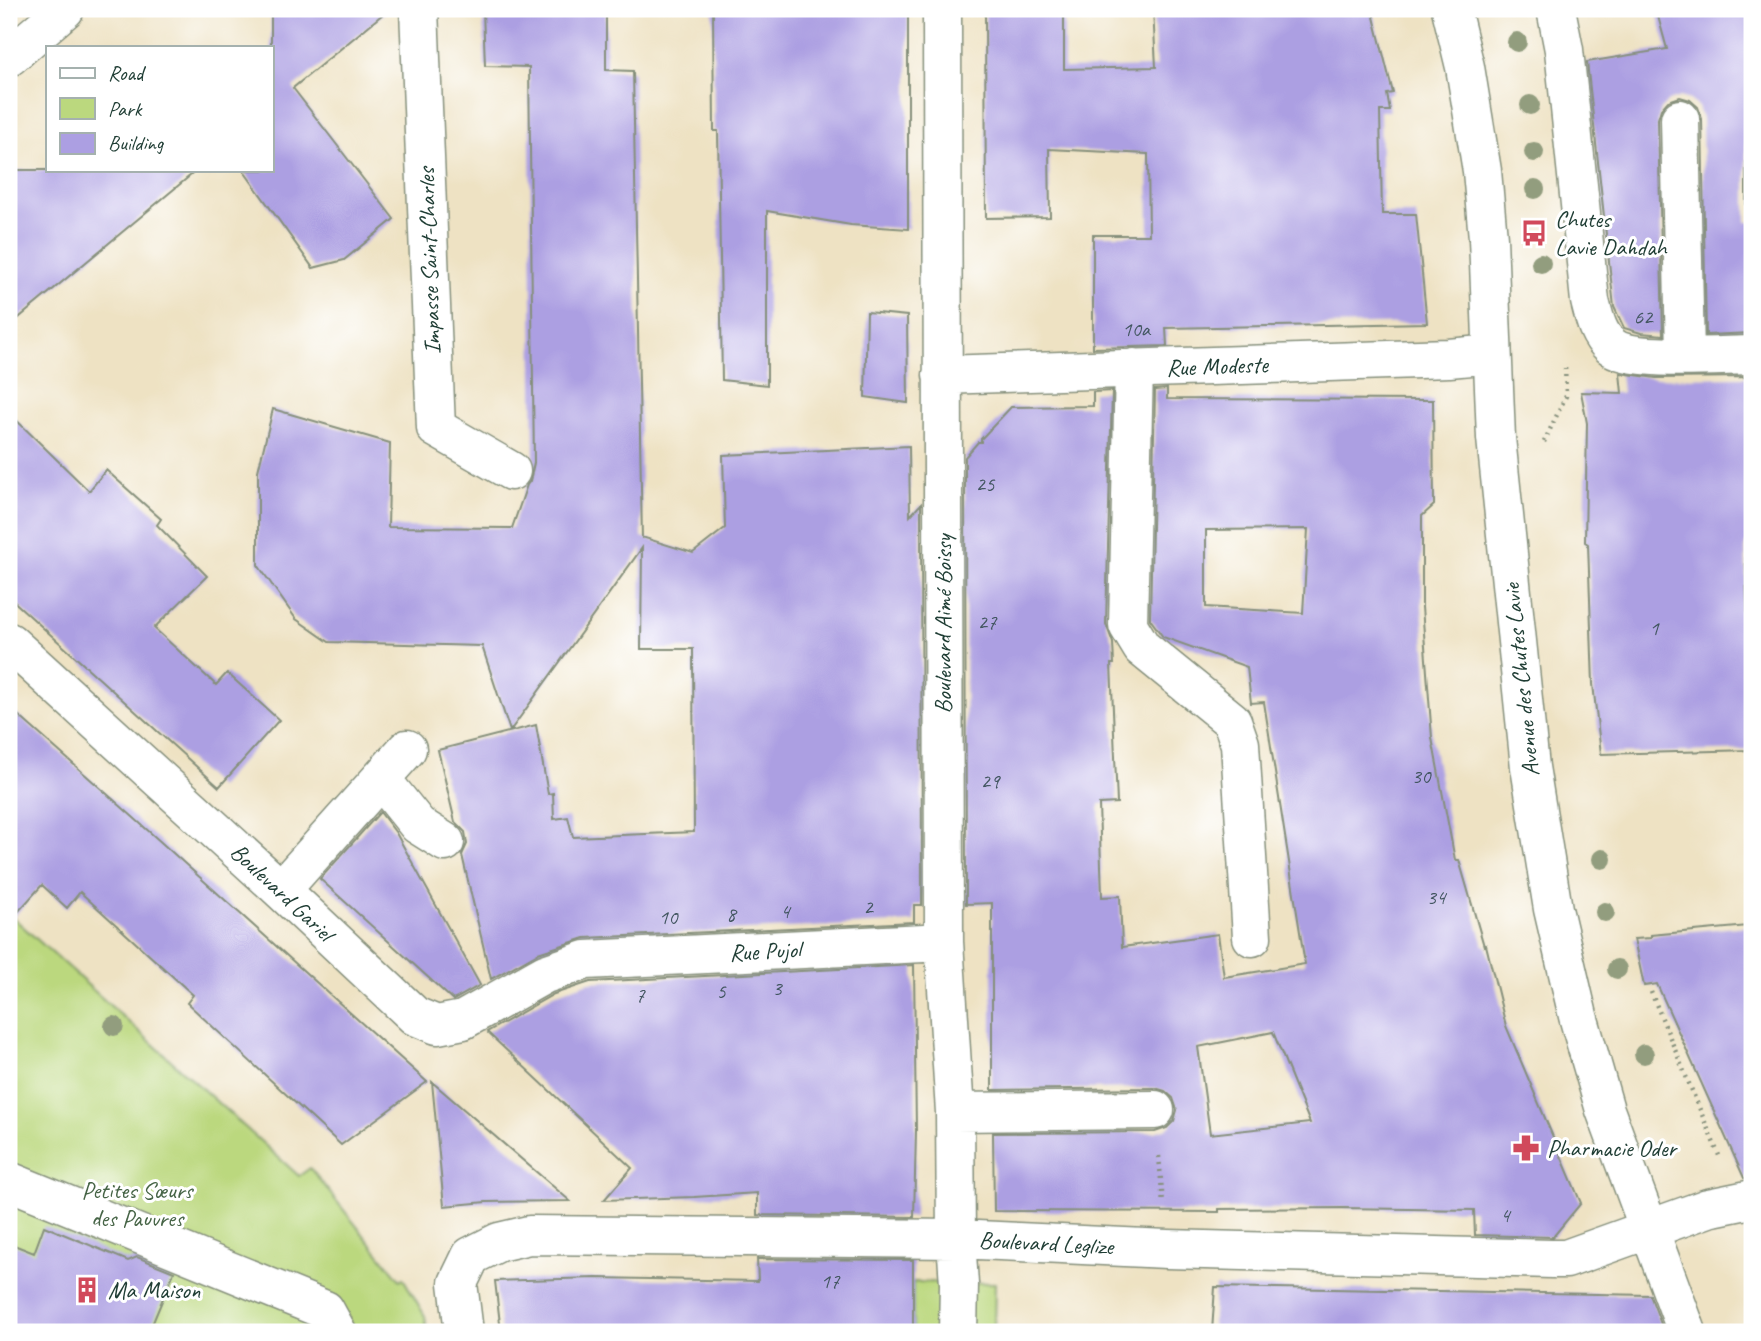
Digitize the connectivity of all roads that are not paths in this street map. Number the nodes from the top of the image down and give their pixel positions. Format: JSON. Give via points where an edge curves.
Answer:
{"nodes":[{"id":1,"x":65,"y":9,"type":"edge"},
{"id":2,"x":419,"y":9,"type":"edge"},
{"id":3,"x":942,"y":9,"type":"edge"},
{"id":4,"x":1451,"y":9,"type":"edge"},
{"id":5,"x":1556,"y":9,"type":"edge"},
{"id":6,"x":9,"y":57,"type":"edge"},
{"id":7,"x":1680,"y":119,"type":"dead end"},
{"id":8,"x":1492,"y":354,"type":"junction"},
{"id":9,"x":1752,"y":355,"type":"edge"},
{"id":10,"x":1685,"y":356,"type":"junction"},
{"id":11,"x":1134,"y":368,"type":"junction"},
{"id":12,"x":943,"y":375,"type":"junction"},
{"id":13,"x":511,"y":471,"type":"dead end"},
{"id":14,"x":9,"y":642,"type":"edge"},
{"id":15,"x":407,"y":749,"type":"dead end"},
{"id":16,"x":381,"y":779,"type":"junction"},
{"id":17,"x":444,"y":842,"type":"dead end"},
{"id":18,"x":281,"y":890,"type":"junction"},
{"id":19,"x":1252,"y":937,"type":"dead end"},
{"id":20,"x":944,"y":942,"type":"junction"},
{"id":21,"x":586,"y":960,"type":"joint"},
{"id":22,"x":1155,"y":1110,"type":"road end"},
{"id":23,"x":955,"y":1112,"type":"junction"},
{"id":24,"x":9,"y":1181,"type":"edge"},
{"id":25,"x":1745,"y":1200,"type":"edge"},
{"id":26,"x":1649,"y":1228,"type":"junction"},
{"id":27,"x":956,"y":1239,"type":"junction"},
{"id":28,"x":337,"y":1332,"type":"edge"},
{"id":29,"x":464,"y":1332,"type":"edge"},
{"id":30,"x":958,"y":1332,"type":"edge"},
{"id":31,"x":1687,"y":1332,"type":"edge"}],
"edges":[{"from":1,"to":6,"type":"street"},
{"from":2,"to":13,"type":"street","name":"Impasse Saint-Charles","via":[[436,428]]},
{"from":3,"to":12,"type":"street","name":"Boulevard Aimé Boissy"},
{"from":4,"to":8,"type":"street","name":"Avenue des Chutes Lavie","via":[[1482,172]]},
{"from":5,"to":10,"type":"street","via":[[1590,301],[1597,328],[1612,347],[1639,356]]},
{"from":7,"to":10,"type":"street"},
{"from":8,"to":11,"type":"street","name":"Rue Modeste"},
{"from":8,"to":26,"type":"street","name":"Avenue des Chutes Lavie","via":[[1494,423],[1530,767],[1553,909],[1605,1110]]},
{"from":9,"to":10,"type":"street"},
{"from":11,"to":12,"type":"street","name":"Rue Modeste"},
{"from":11,"to":19,"type":"street","via":[[1128,625],[1142,648],[1232,721],[1240,744]]},
{"from":12,"to":20,"type":"street","name":"Boulevard Aimé Boissy"},
{"from":14,"to":18,"type":"street","name":"Boulevard Gariel"},
{"from":15,"to":16,"type":"street"},
{"from":16,"to":17,"type":"street","via":[[418,825]]},
{"from":16,"to":18,"type":"street"},
{"from":18,"to":21,"type":"street","name":"Boulevard Gariel","via":[[415,1016],[436,1025],[463,1020],[545,974]]},
{"from":20,"to":21,"type":"street","name":"Rue Pujol"},
{"from":20,"to":23,"type":"street","name":"Boulevard Aimé Boissy"},
{"from":22,"to":23,"type":"street"},
{"from":23,"to":27,"type":"street","name":"Boulevard Aimé Boissy"},
{"from":24,"to":28,"type":"street","via":[[325,1310]]},
{"from":25,"to":26,"type":"street","name":"Boulevard Leglize"},
{"from":26,"to":27,"type":"street","name":"Boulevard Leglize","via":[[1566,1259],[1167,1250]]},
{"from":26,"to":31,"type":"street","name":"Avenue des Chutes Lavie"},
{"from":27,"to":29,"type":"street","name":"Boulevard Leglize","via":[[529,1235],[499,1242],[471,1256],[458,1283]]},
{"from":27,"to":30,"type":"street","name":"Boulevard Aimé Boissy"}]}
